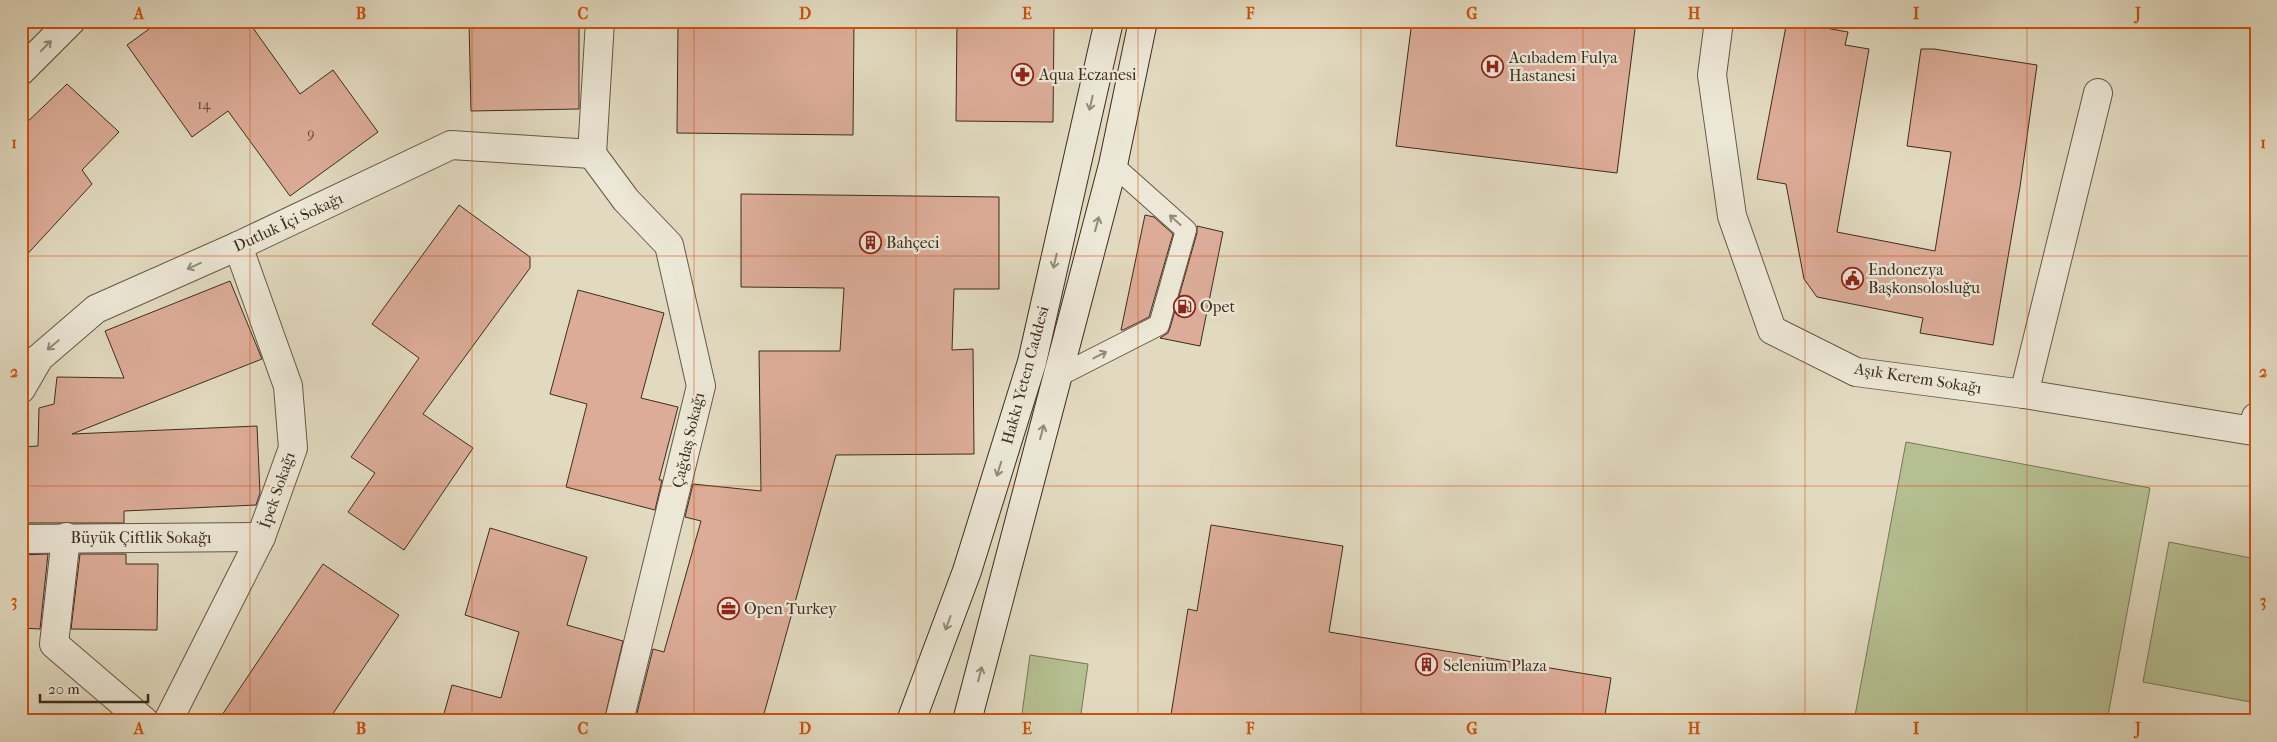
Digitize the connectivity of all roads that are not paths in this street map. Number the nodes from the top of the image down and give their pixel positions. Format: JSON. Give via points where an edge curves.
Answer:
{"nodes":[{"id":1,"x":71,"y":21,"type":"edge"},
{"id":2,"x":600,"y":21,"type":"edge"},
{"id":3,"x":1109,"y":21,"type":"edge"},
{"id":4,"x":1143,"y":21,"type":"edge"},
{"id":5,"x":1156,"y":21,"type":"edge"},
{"id":6,"x":1719,"y":21,"type":"edge"},
{"id":7,"x":1137,"y":47,"type":"junction"},
{"id":8,"x":21,"y":71,"type":"edge"},
{"id":9,"x":2098,"y":93,"type":"dead end"},
{"id":10,"x":592,"y":154,"type":"junction"},
{"id":11,"x":1113,"y":164,"type":"junction"},
{"id":12,"x":238,"y":246,"type":"junction"},
{"id":13,"x":1057,"y":377,"type":"junction"},
{"id":14,"x":21,"y":389,"type":"edge"},
{"id":15,"x":2024,"y":394,"type":"junction"},
{"id":16,"x":2256,"y":417,"type":"edge"},
{"id":17,"x":66,"y":537,"type":"junction"},
{"id":18,"x":261,"y":537,"type":"junction"},
{"id":19,"x":21,"y":539,"type":"edge"},
{"id":20,"x":144,"y":721,"type":"edge"},
{"id":21,"x":168,"y":721,"type":"edge"},
{"id":22,"x":619,"y":721,"type":"edge"},
{"id":23,"x":911,"y":721,"type":"edge"},
{"id":24,"x":967,"y":721,"type":"edge"}],
"edges":[{"from":8,"to":1,"type":"street","one_way":true},
{"from":2,"to":10,"type":"street"},
{"from":3,"to":23,"type":"street","name":"Hakkı Yeten Caddesi","one_way":true,"via":[[1032,362],[967,571]]},
{"from":4,"to":7,"type":"street","name":"Hakkı Yeten Caddesi"},
{"from":5,"to":7,"type":"street"},
{"from":6,"to":15,"type":"street","name":"Aşık Kerem Sokağı","via":[[1712,75],[1732,216],[1772,330],[1856,372]]},
{"from":7,"to":11,"type":"street","name":"Hakkı Yeten Caddesi"},
{"from":9,"to":15,"type":"street"},
{"from":10,"to":12,"type":"street","name":"Dutluk İçi Sokağı","via":[[451,145]]},
{"from":10,"to":22,"type":"street","name":"Çağdaş Sokağı","via":[[626,200],[669,246],[701,386]]},
{"from":13,"to":11,"type":"street","name":"Hakkı Yeten Caddesi","one_way":true},
{"from":13,"to":11,"type":"lane","one_way":true,"via":[[1159,325],[1186,230]]},
{"from":12,"to":14,"type":"street","name":"Dutluk İçi Sokağı","one_way":true,"via":[[96,310],[39,358]]},
{"from":12,"to":18,"type":"street","name":"İpek Sokağı","via":[[288,386],[293,448]]},
{"from":24,"to":13,"type":"street","name":"Hakkı Yeten Caddesi","one_way":true},
{"from":15,"to":16,"type":"street","name":"Aşık Kerem Sokağı","via":[[2253,431]]},
{"from":17,"to":18,"type":"street","name":"Büyük Çiftlik Sokağı"},
{"from":17,"to":19,"type":"street","name":"Büyük Çiftlik Sokağı"},
{"from":17,"to":20,"type":"street","via":[[54,644]]},
{"from":18,"to":21,"type":"street","name":"İpek Sokağı"}]}
